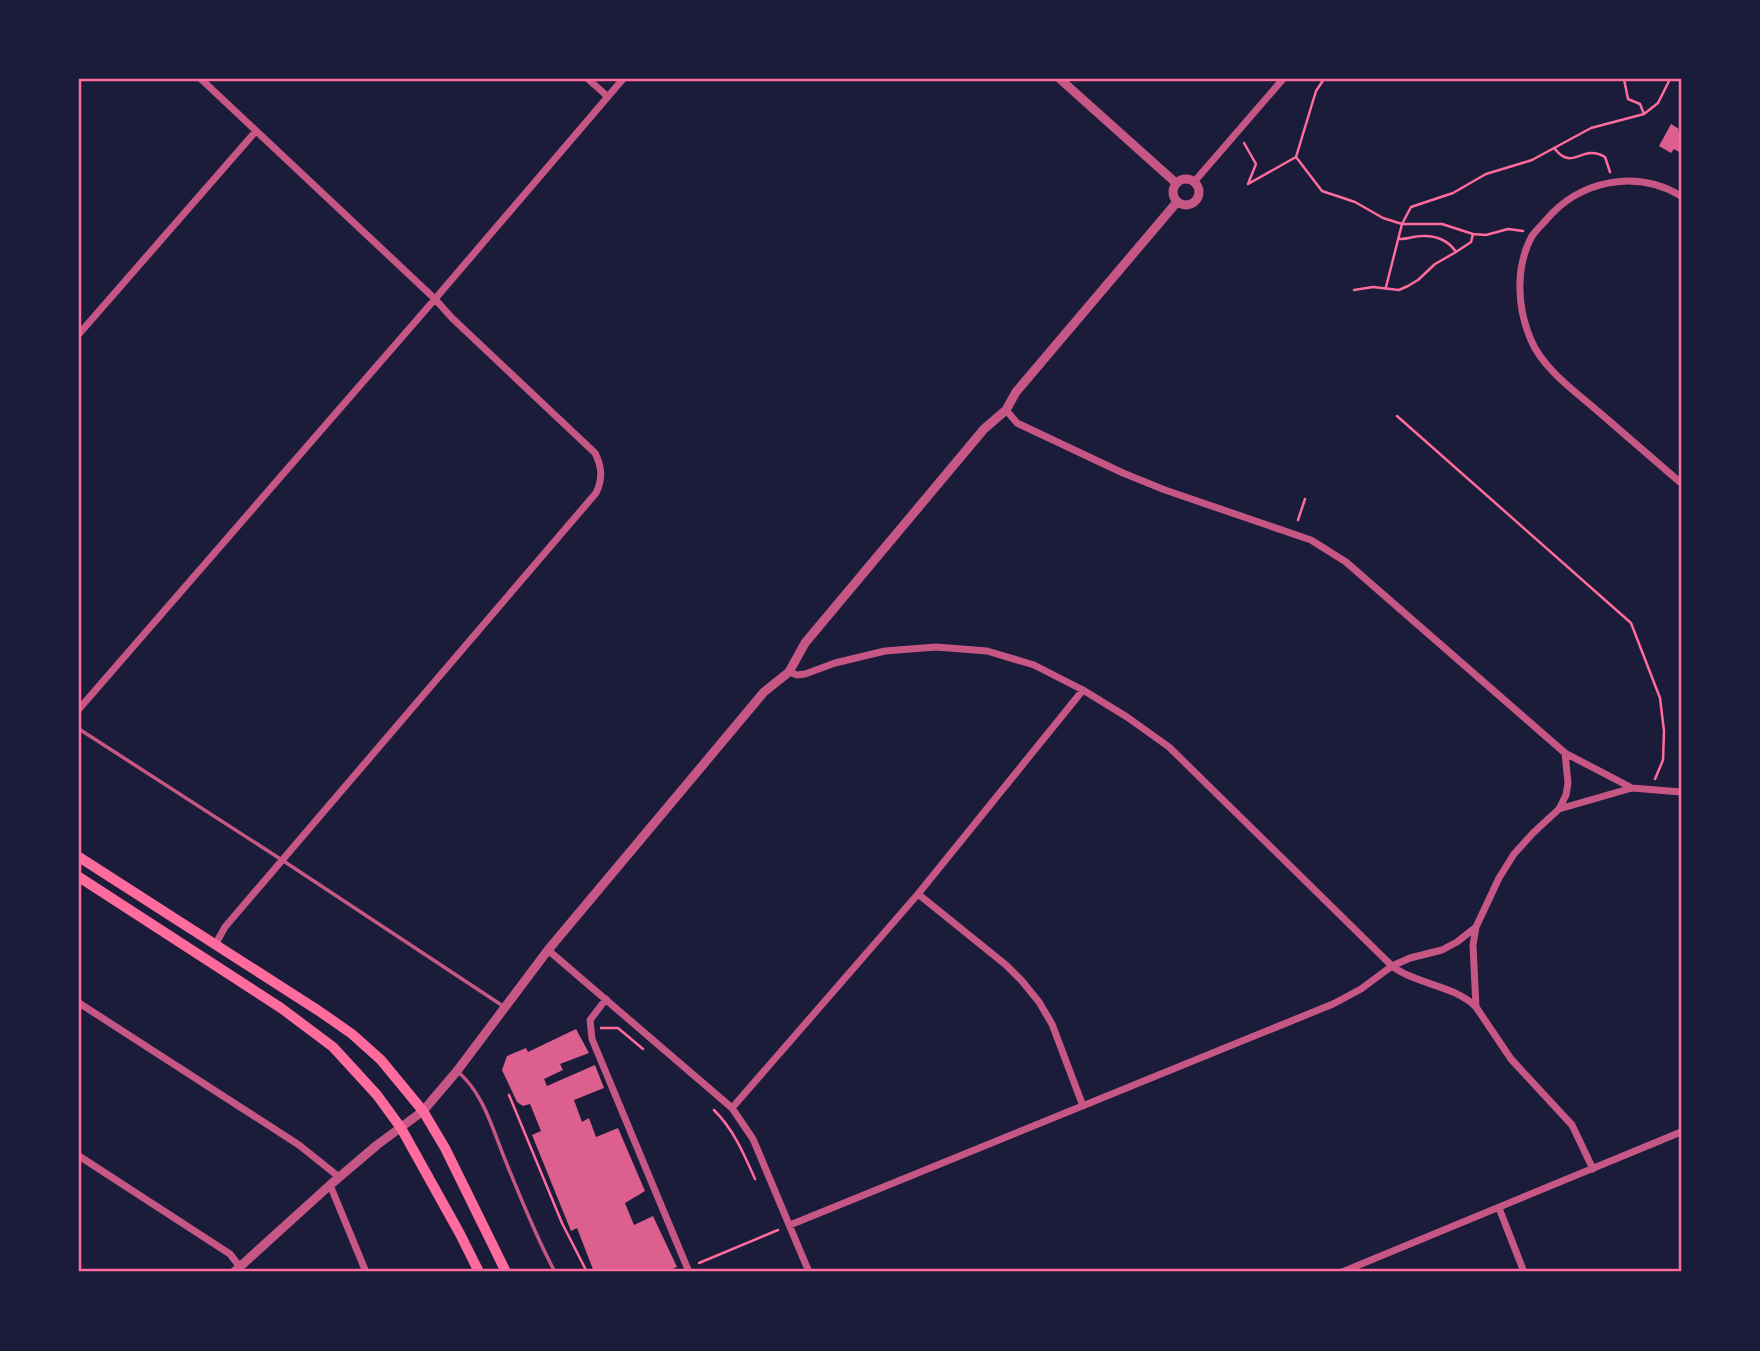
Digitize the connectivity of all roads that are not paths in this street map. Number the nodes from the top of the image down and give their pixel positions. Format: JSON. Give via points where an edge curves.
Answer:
{"nodes":[{"id":1,"x":201,"y":79,"type":"edge"},
{"id":2,"x":589,"y":79,"type":"edge"},
{"id":3,"x":622,"y":79,"type":"edge"},
{"id":4,"x":1060,"y":79,"type":"edge"},
{"id":5,"x":1283,"y":79,"type":"edge"},
{"id":6,"x":607,"y":96,"type":"junction"},
{"id":7,"x":256,"y":131,"type":"junction"},
{"id":8,"x":1194,"y":182,"type":"junction"},
{"id":9,"x":1176,"y":183,"type":"junction"},
{"id":10,"x":1681,"y":196,"type":"edge"},
{"id":11,"x":1177,"y":202,"type":"junction"},
{"id":12,"x":435,"y":299,"type":"junction"},
{"id":13,"x":79,"y":334,"type":"edge"},
{"id":14,"x":1006,"y":410,"type":"junction"},
{"id":15,"x":1681,"y":483,"type":"edge"},
{"id":16,"x":789,"y":672,"type":"junction"},
{"id":17,"x":1083,"y":691,"type":"junction"},
{"id":18,"x":79,"y":709,"type":"edge"},
{"id":19,"x":79,"y":729,"type":"edge"},
{"id":20,"x":1564,"y":753,"type":"junction"},
{"id":21,"x":1632,"y":788,"type":"junction"},
{"id":22,"x":1681,"y":792,"type":"edge"},
{"id":23,"x":1559,"y":810,"type":"junction"},
{"id":24,"x":79,"y":857,"type":"edge"},
{"id":25,"x":282,"y":860,"type":"junction"},
{"id":26,"x":79,"y":877,"type":"edge"},
{"id":27,"x":918,"y":894,"type":"junction"},
{"id":28,"x":1476,"y":927,"type":"junction"},
{"id":29,"x":215,"y":945,"type":"junction"},
{"id":30,"x":548,"y":950,"type":"junction"},
{"id":31,"x":1392,"y":965,"type":"junction"},
{"id":32,"x":606,"y":999,"type":"junction"},
{"id":33,"x":79,"y":1003,"type":"edge"},
{"id":34,"x":505,"y":1007,"type":"junction"},
{"id":35,"x":1476,"y":1007,"type":"junction"},
{"id":36,"x":457,"y":1071,"type":"junction"},
{"id":37,"x":1083,"y":1106,"type":"junction"},
{"id":38,"x":732,"y":1108,"type":"junction"},
{"id":39,"x":423,"y":1111,"type":"junction"},
{"id":40,"x":401,"y":1128,"type":"junction"},
{"id":41,"x":1681,"y":1132,"type":"edge"},
{"id":42,"x":79,"y":1156,"type":"edge"},
{"id":43,"x":1593,"y":1169,"type":"junction"},
{"id":44,"x":339,"y":1177,"type":"junction"},
{"id":45,"x":330,"y":1185,"type":"junction"},
{"id":46,"x":1499,"y":1208,"type":"junction"},
{"id":47,"x":790,"y":1225,"type":"junction"},
{"id":48,"x":237,"y":1269,"type":"edge"},
{"id":49,"x":366,"y":1272,"type":"edge"},
{"id":50,"x":479,"y":1272,"type":"edge"},
{"id":51,"x":506,"y":1272,"type":"edge"},
{"id":52,"x":555,"y":1272,"type":"edge"},
{"id":53,"x":689,"y":1272,"type":"edge"},
{"id":54,"x":809,"y":1272,"type":"edge"},
{"id":55,"x":1342,"y":1272,"type":"edge"},
{"id":56,"x":1524,"y":1272,"type":"edge"}],
"edges":[{"from":1,"to":7,"type":"street"},
{"from":2,"to":6,"type":"street"},
{"from":3,"to":6,"type":"street"},
{"from":4,"to":9,"type":"street"},
{"from":5,"to":8,"type":"street"},
{"from":6,"to":12,"type":"street"},
{"from":7,"to":12,"type":"street"},
{"from":7,"to":13,"type":"street"},
{"from":8,"to":9,"type":"street"},
{"from":8,"to":11,"type":"street","via":[[1198,188],[1193,203]]},
{"from":9,"to":11,"type":"street","via":[[1173,195]]},
{"from":10,"to":15,"type":"street","via":[[1646,182],[1613,181],[1579,192],[1555,209],[1533,235],[1519,282],[1522,316],[1532,343],[1552,371]]},
{"from":11,"to":14,"type":"street","via":[[1016,392]]},
{"from":12,"to":18,"type":"street"},
{"from":12,"to":25,"type":"street","via":[[594,453],[601,484]]},
{"from":14,"to":16,"type":"street","via":[[805,643]]},
{"from":14,"to":20,"type":"street","via":[[1017,423],[1122,473],[1311,540],[1346,562]]},
{"from":16,"to":17,"type":"street","via":[[805,674],[886,651],[936,647],[987,651],[1034,665]]},
{"from":16,"to":30,"type":"street","via":[[764,692]]},
{"from":17,"to":27,"type":"street"},
{"from":17,"to":31,"type":"street","via":[[1169,747]]},
{"from":19,"to":25,"type":"lane"},
{"from":20,"to":21,"type":"street"},
{"from":20,"to":23,"type":"street","via":[[1568,783]]},
{"from":21,"to":22,"type":"street"},
{"from":21,"to":23,"type":"street"},
{"from":23,"to":28,"type":"street","via":[[1514,854]]},
{"from":24,"to":29,"type":"highway"},
{"from":25,"to":29,"type":"street"},
{"from":25,"to":34,"type":"lane"},
{"from":26,"to":40,"type":"highway","via":[[325,1041],[355,1070]]},
{"from":27,"to":37,"type":"street","via":[[1006,965],[1039,1002]]},
{"from":27,"to":38,"type":"street"},
{"from":28,"to":31,"type":"street","via":[[1442,950]]},
{"from":28,"to":35,"type":"street","via":[[1472,945]]},
{"from":29,"to":39,"type":"highway","via":[[352,1034],[381,1060]]},
{"from":30,"to":32,"type":"street"},
{"from":30,"to":34,"type":"street"},
{"from":31,"to":35,"type":"street"},
{"from":31,"to":37,"type":"street","via":[[1341,1000]]},
{"from":32,"to":38,"type":"street"},
{"from":32,"to":53,"type":"street","via":[[590,1020],[592,1039]]},
{"from":33,"to":44,"type":"street","via":[[299,1146]]},
{"from":34,"to":36,"type":"street"},
{"from":35,"to":43,"type":"street","via":[[1511,1059],[1572,1125]]},
{"from":36,"to":39,"type":"street"},
{"from":36,"to":52,"type":"lane","via":[[479,1098]]},
{"from":37,"to":47,"type":"street"},
{"from":38,"to":47,"type":"street","via":[[753,1139]]},
{"from":39,"to":40,"type":"street"},
{"from":39,"to":51,"type":"highway"},
{"from":40,"to":44,"type":"street"},
{"from":40,"to":50,"type":"highway"},
{"from":41,"to":43,"type":"street"},
{"from":42,"to":48,"type":"street","via":[[230,1254]]},
{"from":43,"to":46,"type":"street"},
{"from":44,"to":45,"type":"street"},
{"from":45,"to":48,"type":"street"},
{"from":45,"to":49,"type":"street"},
{"from":46,"to":55,"type":"street"},
{"from":46,"to":56,"type":"street"},
{"from":47,"to":54,"type":"street"}]}
